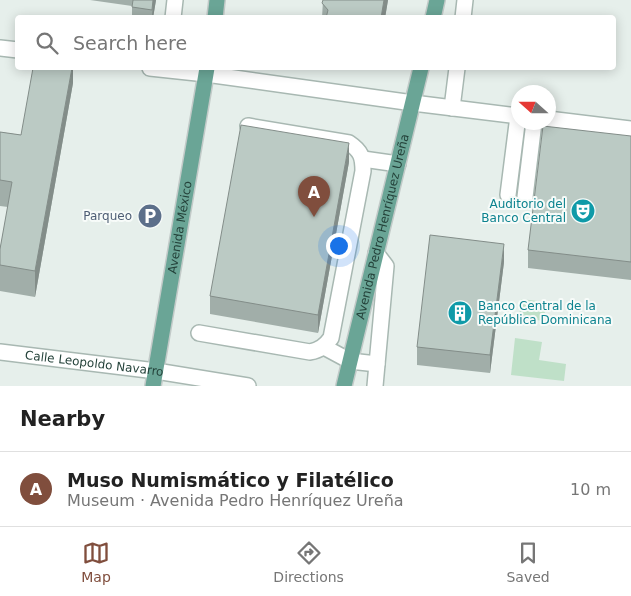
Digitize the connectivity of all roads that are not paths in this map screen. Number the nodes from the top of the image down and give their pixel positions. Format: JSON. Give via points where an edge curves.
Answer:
{"nodes":[{"id":1,"x":175,"y":0,"type":"edge"},
{"id":2,"x":217,"y":0,"type":"edge"},
{"id":3,"x":437,"y":0,"type":"edge"},
{"id":4,"x":465,"y":0,"type":"edge"},
{"id":5,"x":173,"y":15,"type":"edge"},
{"id":6,"x":215,"y":15,"type":"edge"},
{"id":7,"x":434,"y":15,"type":"edge"},
{"id":8,"x":463,"y":15,"type":"edge"},
{"id":9,"x":0,"y":48,"type":"edge"},
{"id":10,"x":15,"y":50,"type":"edge"},
{"id":11,"x":206,"y":70,"type":"edge"},
{"id":12,"x":421,"y":70,"type":"edge"},
{"id":13,"x":457,"y":70,"type":"edge"},
{"id":14,"x":413,"y":103,"type":"junction"},
{"id":15,"x":452,"y":108,"type":"junction"},
{"id":16,"x":511,"y":115,"type":"edge"},
{"id":17,"x":556,"y":120,"type":"edge"},
{"id":18,"x":248,"y":126,"type":"edge"},
{"id":19,"x":631,"y":129,"type":"edge"},
{"id":20,"x":516,"y":130,"type":"edge"},
{"id":21,"x":533,"y":130,"type":"edge"},
{"id":22,"x":363,"y":159,"type":"junction"},
{"id":23,"x":398,"y":164,"type":"junction"},
{"id":24,"x":508,"y":195,"type":"dead end"},
{"id":25,"x":526,"y":198,"type":"dead end"},
{"id":26,"x":376,"y":253,"type":"junction"},
{"id":27,"x":199,"y":333,"type":"dead end"},
{"id":28,"x":324,"y":347,"type":"junction"},
{"id":29,"x":0,"y":352,"type":"edge"},
{"id":30,"x":350,"y":360,"type":"junction"},
{"id":31,"x":377,"y":364,"type":"junction"},
{"id":32,"x":154,"y":378,"type":"edge"},
{"id":33,"x":248,"y":386,"type":"edge"},
{"id":34,"x":344,"y":386,"type":"edge"},
{"id":35,"x":375,"y":386,"type":"edge"}],
"edges":[{"from":1,"to":5,"type":"street"},
{"from":2,"to":6,"type":"main road"},
{"from":3,"to":7,"type":"main road"},
{"from":4,"to":8,"type":"street"},
{"from":9,"to":10,"type":"street"},
{"from":11,"to":14,"type":"street"},
{"from":11,"to":32,"type":"main road","name":"Avenida México"},
{"from":12,"to":14,"type":"main road","name":"Avenida Pedro Henríquez Ureña"},
{"from":13,"to":15,"type":"street"},
{"from":14,"to":15,"type":"street"},
{"from":14,"to":23,"type":"main road","name":"Avenida Pedro Henríquez Ureña"},
{"from":15,"to":16,"type":"street"},
{"from":17,"to":19,"type":"street"},
{"from":18,"to":22,"type":"street","via":[[349,143]]},
{"from":20,"to":24,"type":"street"},
{"from":21,"to":25,"type":"street"},
{"from":22,"to":23,"type":"street"},
{"from":22,"to":28,"type":"street","via":[[331,338]]},
{"from":23,"to":26,"type":"main road","name":"Avenida Pedro Henríquez Ureña"},
{"from":26,"to":30,"type":"main road","name":"Avenida Pedro Henríquez Ureña"},
{"from":26,"to":31,"type":"street","via":[[386,266]]},
{"from":27,"to":28,"type":"street","via":[[310,352]]},
{"from":28,"to":30,"type":"street"},
{"from":29,"to":32,"type":"street","name":"Calle Leopoldo Navarro"},
{"from":30,"to":31,"type":"street"},
{"from":30,"to":34,"type":"main road","name":"Avenida Pedro Henríquez Ureña"},
{"from":31,"to":35,"type":"street"},
{"from":32,"to":33,"type":"street","name":"Calle Leopoldo Navarro"}]}
